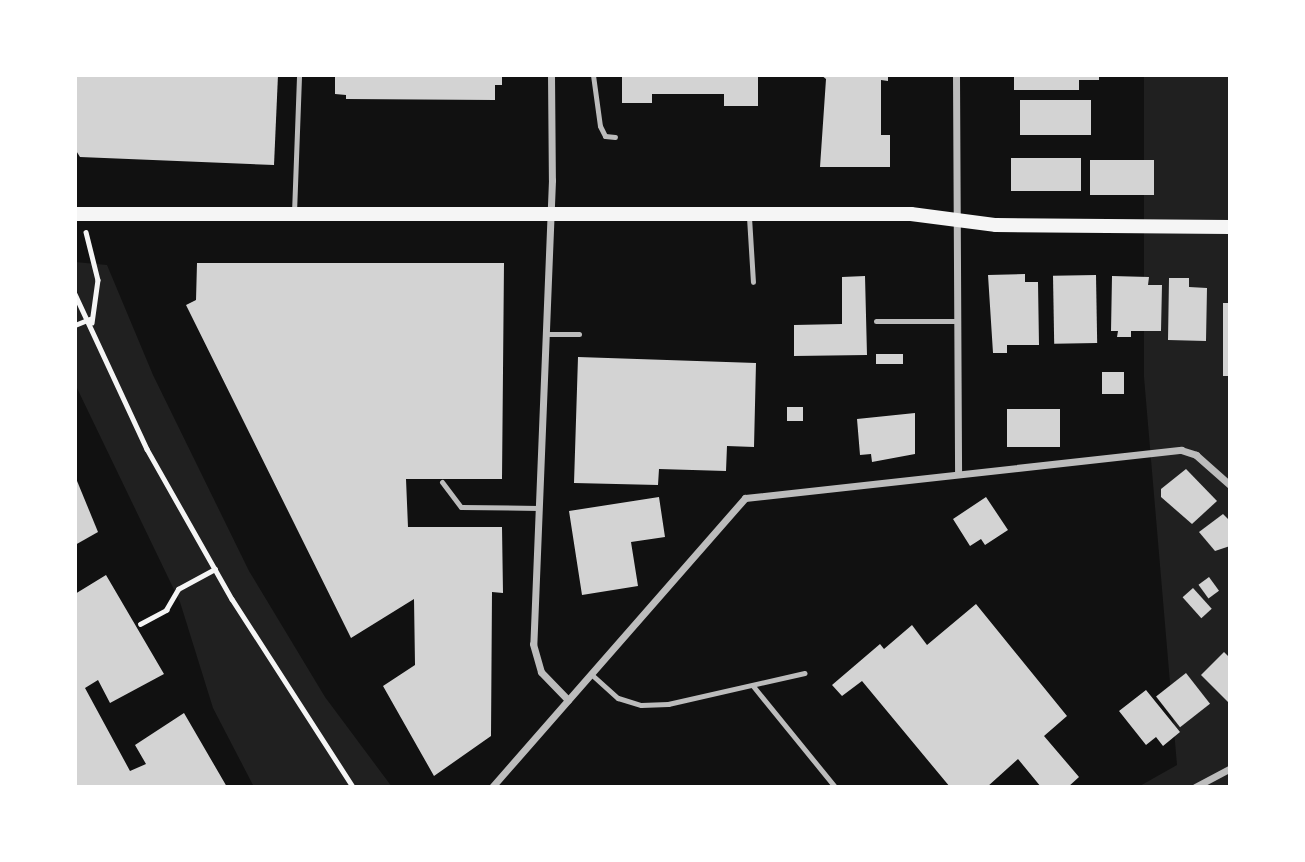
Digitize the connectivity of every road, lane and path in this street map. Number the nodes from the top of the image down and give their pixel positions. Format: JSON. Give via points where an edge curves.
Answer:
{"nodes":[{"id":1,"x":299,"y":75,"type":"edge"},
{"id":2,"x":551,"y":75,"type":"edge"},
{"id":3,"x":593,"y":75,"type":"edge"},
{"id":4,"x":956,"y":75,"type":"edge"},
{"id":5,"x":615,"y":137,"type":"dead end"},
{"id":6,"x":294,"y":213,"type":"junction"},
{"id":7,"x":75,"y":214,"type":"edge"},
{"id":8,"x":551,"y":214,"type":"junction"},
{"id":9,"x":749,"y":214,"type":"junction"},
{"id":10,"x":957,"y":220,"type":"junction"},
{"id":11,"x":1230,"y":227,"type":"edge"},
{"id":12,"x":93,"y":260,"type":"dead end"},
{"id":13,"x":753,"y":282,"type":"dead end"},
{"id":14,"x":75,"y":294,"type":"edge"},
{"id":15,"x":91,"y":321,"type":"junction"},
{"id":16,"x":876,"y":321,"type":"dead end"},
{"id":17,"x":957,"y":321,"type":"junction"},
{"id":18,"x":75,"y":326,"type":"edge"},
{"id":19,"x":545,"y":334,"type":"junction"},
{"id":20,"x":579,"y":334,"type":"dead end"},
{"id":21,"x":958,"y":472,"type":"junction"},
{"id":22,"x":442,"y":482,"type":"dead end"},
{"id":23,"x":1230,"y":485,"type":"edge"},
{"id":24,"x":538,"y":508,"type":"junction"},
{"id":25,"x":215,"y":569,"type":"junction"},
{"id":26,"x":140,"y":624,"type":"dead end"},
{"id":27,"x":805,"y":673,"type":"dead end"},
{"id":28,"x":591,"y":674,"type":"junction"},
{"id":29,"x":753,"y":686,"type":"junction"},
{"id":30,"x":568,"y":701,"type":"junction"},
{"id":31,"x":1230,"y":768,"type":"edge"},
{"id":32,"x":353,"y":787,"type":"edge"},
{"id":33,"x":492,"y":787,"type":"edge"},
{"id":34,"x":835,"y":787,"type":"edge"},
{"id":35,"x":1195,"y":787,"type":"edge"}],
"edges":[{"from":1,"to":6,"type":"lane"},
{"from":2,"to":8,"type":"street"},
{"from":3,"to":5,"type":"lane","via":[[600,126],[605,136]]},
{"from":4,"to":10,"type":"street"},
{"from":6,"to":7,"type":"main road"},
{"from":6,"to":8,"type":"main road"},
{"from":8,"to":9,"type":"main road"},
{"from":8,"to":19,"type":"street"},
{"from":9,"to":10,"type":"main road","via":[[911,214]]},
{"from":9,"to":13,"type":"lane"},
{"from":10,"to":11,"type":"main road","via":[[996,225]]},
{"from":10,"to":17,"type":"street"},
{"from":12,"to":15,"type":"path","via":[[98,280]]},
{"from":14,"to":15,"type":"path"},
{"from":15,"to":18,"type":"path"},
{"from":15,"to":25,"type":"path","via":[[146,449]]},
{"from":16,"to":17,"type":"lane"},
{"from":17,"to":21,"type":"street"},
{"from":19,"to":20,"type":"lane"},
{"from":19,"to":24,"type":"street"},
{"from":21,"to":23,"type":"street","via":[[1181,450],[1196,455]]},
{"from":21,"to":28,"type":"street","via":[[745,498]]},
{"from":22,"to":24,"type":"lane","via":[[461,507]]},
{"from":24,"to":30,"type":"street","via":[[533,644],[541,671]]},
{"from":25,"to":26,"type":"path","via":[[178,589],[166,610]]},
{"from":25,"to":32,"type":"path"},
{"from":27,"to":29,"type":"lane"},
{"from":28,"to":29,"type":"lane","via":[[618,698],[641,705],[668,704]]},
{"from":28,"to":30,"type":"street"},
{"from":29,"to":34,"type":"lane"},
{"from":30,"to":33,"type":"street"},
{"from":31,"to":35,"type":"street"}]}
